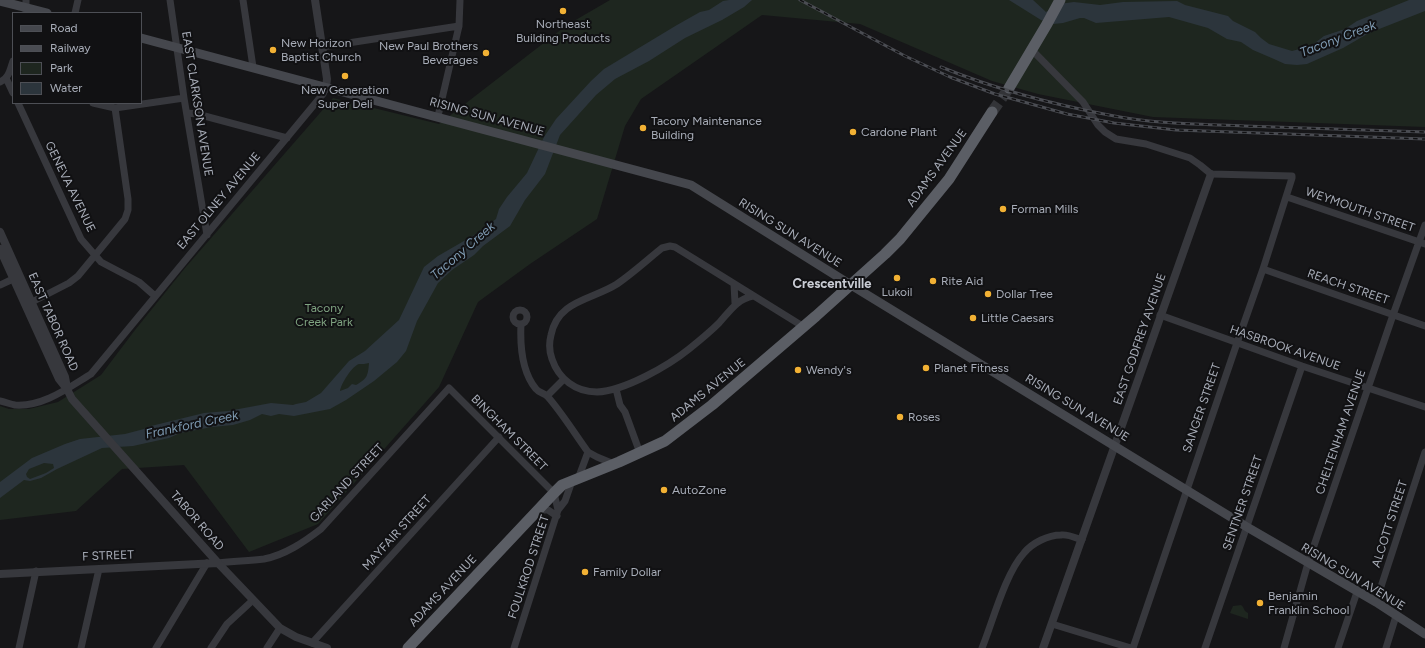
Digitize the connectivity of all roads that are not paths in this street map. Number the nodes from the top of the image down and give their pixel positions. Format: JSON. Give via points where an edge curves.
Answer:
{"nodes":[{"id":1,"x":78,"y":0,"type":"edge"},
{"id":2,"x":170,"y":0,"type":"edge"},
{"id":3,"x":243,"y":0,"type":"edge"},
{"id":4,"x":315,"y":0,"type":"edge"},
{"id":5,"x":460,"y":0,"type":"edge"},
{"id":6,"x":1060,"y":0,"type":"edge"},
{"id":7,"x":0,"y":1,"type":"edge"},
{"id":8,"x":26,"y":7,"type":"edge"},
{"id":9,"x":44,"y":12,"type":"edge"},
{"id":10,"x":74,"y":12,"type":"edge"},
{"id":11,"x":459,"y":26,"type":"junction"},
{"id":12,"x":142,"y":38,"type":"edge"},
{"id":13,"x":322,"y":47,"type":"junction"},
{"id":14,"x":177,"y":48,"type":"junction"},
{"id":15,"x":1032,"y":50,"type":"junction"},
{"id":16,"x":12,"y":65,"type":"edge"},
{"id":17,"x":253,"y":67,"type":"junction"},
{"id":18,"x":6,"y":81,"type":"edge"},
{"id":19,"x":326,"y":87,"type":"junction"},
{"id":20,"x":1009,"y":88,"type":"tunnel mouth"},
{"id":21,"x":12,"y":91,"type":"edge"},
{"id":22,"x":184,"y":98,"type":"junction"},
{"id":23,"x":18,"y":104,"type":"edge"},
{"id":24,"x":97,"y":104,"type":"edge"},
{"id":25,"x":115,"y":108,"type":"junction"},
{"id":26,"x":992,"y":112,"type":"tunnel mouth"},
{"id":27,"x":187,"y":113,"type":"junction"},
{"id":28,"x":438,"y":116,"type":"junction"},
{"id":29,"x":287,"y":138,"type":"junction"},
{"id":30,"x":1211,"y":174,"type":"junction"},
{"id":31,"x":1287,"y":197,"type":"junction"},
{"id":32,"x":1425,"y":225,"type":"edge"},
{"id":33,"x":0,"y":232,"type":"edge"},
{"id":34,"x":207,"y":235,"type":"junction"},
{"id":35,"x":1422,"y":243,"type":"edge"},
{"id":36,"x":0,"y":249,"type":"edge"},
{"id":37,"x":95,"y":256,"type":"junction"},
{"id":38,"x":1263,"y":269,"type":"junction"},
{"id":39,"x":13,"y":279,"type":"junction"},
{"id":40,"x":0,"y":284,"type":"edge"},
{"id":41,"x":734,"y":284,"type":"junction"},
{"id":42,"x":851,"y":285,"type":"junction"},
{"id":43,"x":155,"y":296,"type":"junction"},
{"id":44,"x":753,"y":296,"type":"junction"},
{"id":45,"x":735,"y":303,"type":"junction"},
{"id":46,"x":29,"y":304,"type":"junction"},
{"id":47,"x":1160,"y":315,"type":"junction"},
{"id":48,"x":1393,"y":315,"type":"junction"},
{"id":49,"x":521,"y":324,"type":"dead end"},
{"id":50,"x":1425,"y":326,"type":"edge"},
{"id":51,"x":804,"y":327,"type":"junction"},
{"id":52,"x":1237,"y":343,"type":"junction"},
{"id":53,"x":1302,"y":366,"type":"junction"},
{"id":54,"x":564,"y":379,"type":"junction"},
{"id":55,"x":449,"y":388,"type":"joint"},
{"id":56,"x":1368,"y":388,"type":"junction"},
{"id":57,"x":67,"y":389,"type":"junction"},
{"id":58,"x":616,"y":389,"type":"junction"},
{"id":59,"x":547,"y":396,"type":"junction"},
{"id":60,"x":0,"y":401,"type":"edge"},
{"id":61,"x":1425,"y":407,"type":"edge"},
{"id":62,"x":499,"y":437,"type":"junction"},
{"id":63,"x":1116,"y":446,"type":"junction"},
{"id":64,"x":588,"y":452,"type":"junction"},
{"id":65,"x":1425,"y":452,"type":"edge"},
{"id":66,"x":640,"y":453,"type":"junction"},
{"id":67,"x":614,"y":464,"type":"junction"},
{"id":68,"x":575,"y":480,"type":"junction"},
{"id":69,"x":1186,"y":489,"type":"junction"},
{"id":70,"x":554,"y":493,"type":"junction"},
{"id":71,"x":538,"y":510,"type":"junction"},
{"id":72,"x":558,"y":513,"type":"junction"},
{"id":73,"x":1247,"y":527,"type":"junction"},
{"id":74,"x":1082,"y":540,"type":"junction"},
{"id":75,"x":207,"y":563,"type":"junction"},
{"id":76,"x":218,"y":563,"type":"junction"},
{"id":77,"x":1308,"y":563,"type":"junction"},
{"id":78,"x":99,"y":569,"type":"junction"},
{"id":79,"x":36,"y":572,"type":"junction"},
{"id":80,"x":0,"y":574,"type":"edge"},
{"id":81,"x":1357,"y":592,"type":"junction"},
{"id":82,"x":253,"y":600,"type":"junction"},
{"id":83,"x":1376,"y":602,"type":"junction"},
{"id":84,"x":1396,"y":616,"type":"junction"},
{"id":85,"x":1052,"y":624,"type":"junction"},
{"id":86,"x":280,"y":628,"type":"junction"},
{"id":87,"x":1425,"y":634,"type":"edge"},
{"id":88,"x":312,"y":643,"type":"junction"},
{"id":89,"x":19,"y":648,"type":"edge"},
{"id":90,"x":81,"y":648,"type":"edge"},
{"id":91,"x":156,"y":648,"type":"edge"},
{"id":92,"x":211,"y":648,"type":"edge"},
{"id":93,"x":267,"y":648,"type":"edge"},
{"id":94,"x":327,"y":648,"type":"edge"},
{"id":95,"x":408,"y":648,"type":"edge"},
{"id":96,"x":514,"y":648,"type":"edge"},
{"id":97,"x":982,"y":648,"type":"edge"},
{"id":98,"x":1043,"y":648,"type":"edge"},
{"id":99,"x":1132,"y":648,"type":"edge"},
{"id":100,"x":1205,"y":648,"type":"edge"},
{"id":101,"x":1284,"y":648,"type":"edge"},
{"id":102,"x":1338,"y":648,"type":"edge"},
{"id":103,"x":1386,"y":648,"type":"edge"}],
"edges":[{"from":1,"to":10,"type":"street"},
{"from":2,"to":14,"type":"street","name":"EAST CLARKSON AVENUE"},
{"from":3,"to":17,"type":"street"},
{"from":4,"to":13,"type":"street"},
{"from":5,"to":11,"type":"street"},
{"from":6,"to":15,"type":"highway"},
{"from":7,"to":8,"type":"main road"},
{"from":8,"to":9,"type":"main road"},
{"from":11,"to":13,"type":"street"},
{"from":11,"to":28,"type":"street"},
{"from":12,"to":14,"type":"main road","name":"RISING SUN AVENUE"},
{"from":13,"to":19,"type":"street"},
{"from":14,"to":17,"type":"main road","name":"RISING SUN AVENUE"},
{"from":14,"to":22,"type":"street","name":"EAST CLARKSON AVENUE"},
{"from":15,"to":20,"type":"highway"},
{"from":15,"to":30,"type":"street","via":[[1083,102],[1098,126],[1105,132],[1116,139],[1146,144],[1190,158]]},
{"from":16,"to":18,"type":"street"},
{"from":17,"to":19,"type":"main road","name":"RISING SUN AVENUE"},
{"from":18,"to":21,"type":"street"},
{"from":19,"to":28,"type":"main road","name":"RISING SUN AVENUE"},
{"from":19,"to":29,"type":"street","name":"EAST OLNEY AVENUE","via":[[324,94]]},
{"from":22,"to":25,"type":"street"},
{"from":22,"to":27,"type":"street","name":"EAST CLARKSON AVENUE"},
{"from":23,"to":37,"type":"street","name":"GENEVA AVENUE","via":[[81,239]]},
{"from":24,"to":25,"type":"street"},
{"from":25,"to":37,"type":"street","via":[[128,210],[125,219]]},
{"from":26,"to":42,"type":"highway","name":"ADAMS AVENUE","via":[[929,203],[891,248]]},
{"from":27,"to":29,"type":"street"},
{"from":27,"to":34,"type":"street","name":"EAST CLARKSON AVENUE"},
{"from":28,"to":42,"type":"main road","name":"RISING SUN AVENUE","via":[[691,185]]},
{"from":29,"to":34,"type":"street","name":"EAST OLNEY AVENUE"},
{"from":30,"to":31,"type":"street","name":"SANGER STREET","via":[[1292,176]]},
{"from":30,"to":47,"type":"street","name":"EAST GODFREY AVENUE"},
{"from":31,"to":35,"type":"street","name":"WEYMOUTH STREET"},
{"from":31,"to":38,"type":"street","name":"SANGER STREET"},
{"from":32,"to":35,"type":"street","name":"CHELTENHAM AVENUE"},
{"from":33,"to":46,"type":"street","name":"EAST TABOR ROAD"},
{"from":34,"to":43,"type":"street","name":"EAST OLNEY AVENUE"},
{"from":35,"to":48,"type":"street","name":"CHELTENHAM AVENUE"},
{"from":36,"to":39,"type":"street","name":"EAST TABOR ROAD"},
{"from":37,"to":43,"type":"street","name":"GENEVA AVENUE","via":[[111,268],[139,282]]},
{"from":37,"to":46,"type":"street","via":[[69,283]]},
{"from":38,"to":48,"type":"street","name":"REACH STREET"},
{"from":38,"to":52,"type":"street","name":"SANGER STREET"},
{"from":39,"to":40,"type":"street"},
{"from":39,"to":46,"type":"street","name":"EAST TABOR ROAD"},
{"from":41,"to":44,"type":"street"},
{"from":41,"to":45,"type":"street"},
{"from":41,"to":54,"type":"street","via":[[675,247],[662,248],[616,284],[570,306],[561,314],[552,330],[549,347],[555,368]]},
{"from":42,"to":51,"type":"highway","name":"ADAMS AVENUE"},
{"from":42,"to":63,"type":"main road","name":"RISING SUN AVENUE"},
{"from":43,"to":57,"type":"street","name":"EAST OLNEY AVENUE","via":[[99,366]]},
{"from":44,"to":45,"type":"street"},
{"from":44,"to":51,"type":"street"},
{"from":45,"to":58,"type":"street","via":[[718,324],[689,349],[638,380]]},
{"from":46,"to":57,"type":"street","name":"EAST TABOR ROAD","via":[[65,377]]},
{"from":47,"to":52,"type":"street","name":"HASBROOK AVENUE"},
{"from":47,"to":63,"type":"street","name":"EAST GODFREY AVENUE"},
{"from":48,"to":50,"type":"street","name":"REACH STREET"},
{"from":48,"to":56,"type":"street","name":"CHELTENHAM AVENUE"},
{"from":49,"to":59,"type":"street","via":[[520,340],[527,371],[537,390]]},
{"from":51,"to":66,"type":"highway","name":"ADAMS AVENUE","via":[[692,421],[665,441]]},
{"from":52,"to":53,"type":"street","name":"HASBROOK AVENUE"},
{"from":52,"to":69,"type":"street","name":"SANGER STREET"},
{"from":53,"to":56,"type":"street","name":"HASBROOK AVENUE"},
{"from":53,"to":73,"type":"street","name":"SENTNER STREET"},
{"from":54,"to":58,"type":"street","via":[[573,386],[587,391],[602,392]]},
{"from":54,"to":59,"type":"street"},
{"from":55,"to":62,"type":"street","name":"BINGHAM STREET"},
{"from":55,"to":76,"type":"street","name":"GARLAND STREET","via":[[311,537],[290,550],[265,558]]},
{"from":56,"to":61,"type":"street","name":"HASBROOK AVENUE"},
{"from":56,"to":77,"type":"street","name":"CHELTENHAM AVENUE"},
{"from":57,"to":60,"type":"street","via":[[52,397],[26,404],[14,405]]},
{"from":57,"to":76,"type":"street","name":"TABOR ROAD","via":[[72,399]]},
{"from":58,"to":66,"type":"street"},
{"from":59,"to":64,"type":"street"},
{"from":62,"to":70,"type":"street","name":"BINGHAM STREET"},
{"from":62,"to":88,"type":"street","name":"MAYFAIR STREET"},
{"from":63,"to":69,"type":"main road","name":"RISING SUN AVENUE"},
{"from":63,"to":74,"type":"street","name":"EAST GODFREY AVENUE"},
{"from":64,"to":67,"type":"street"},
{"from":64,"to":68,"type":"street"},
{"from":65,"to":83,"type":"street","name":"ALCOTT STREET"},
{"from":66,"to":67,"type":"highway","name":"ADAMS AVENUE"},
{"from":67,"to":68,"type":"highway","name":"ADAMS AVENUE"},
{"from":68,"to":70,"type":"highway","name":"ADAMS AVENUE","via":[[562,485]]},
{"from":68,"to":72,"type":"street"},
{"from":69,"to":73,"type":"main road","name":"RISING SUN AVENUE"},
{"from":69,"to":99,"type":"street","name":"SANGER STREET"},
{"from":70,"to":71,"type":"highway","name":"ADAMS AVENUE"},
{"from":70,"to":72,"type":"street","name":"FOULKROD STREET"},
{"from":71,"to":72,"type":"street"},
{"from":71,"to":95,"type":"highway","name":"ADAMS AVENUE"},
{"from":72,"to":96,"type":"street","name":"FOULKROD STREET"},
{"from":73,"to":77,"type":"main road","name":"RISING SUN AVENUE"},
{"from":73,"to":100,"type":"street","name":"SENTNER STREET"},
{"from":74,"to":85,"type":"street","name":"EAST GODFREY AVENUE"},
{"from":74,"to":97,"type":"street","via":[[1063,534],[1051,536],[1024,552],[1009,576]]},
{"from":75,"to":76,"type":"street","name":"F STREET"},
{"from":75,"to":78,"type":"street","name":"F STREET"},
{"from":75,"to":91,"type":"street"},
{"from":76,"to":82,"type":"street","name":"TABOR ROAD"},
{"from":77,"to":81,"type":"main road","name":"RISING SUN AVENUE"},
{"from":77,"to":101,"type":"street","name":"CHELTENHAM AVENUE"},
{"from":78,"to":79,"type":"street","name":"F STREET"},
{"from":78,"to":90,"type":"street"},
{"from":79,"to":80,"type":"street","name":"F STREET"},
{"from":79,"to":89,"type":"street"},
{"from":81,"to":83,"type":"main road","name":"RISING SUN AVENUE"},
{"from":81,"to":102,"type":"street"},
{"from":82,"to":86,"type":"street","name":"TABOR ROAD"},
{"from":82,"to":92,"type":"street","via":[[227,624]]},
{"from":83,"to":84,"type":"main road","name":"RISING SUN AVENUE"},
{"from":84,"to":87,"type":"main road","name":"RISING SUN AVENUE"},
{"from":84,"to":103,"type":"street"},
{"from":85,"to":98,"type":"street","name":"EAST GODFREY AVENUE"},
{"from":85,"to":99,"type":"street"},
{"from":86,"to":88,"type":"street","name":"TABOR ROAD"},
{"from":86,"to":93,"type":"street"},
{"from":88,"to":94,"type":"street","name":"TABOR ROAD"}]}
